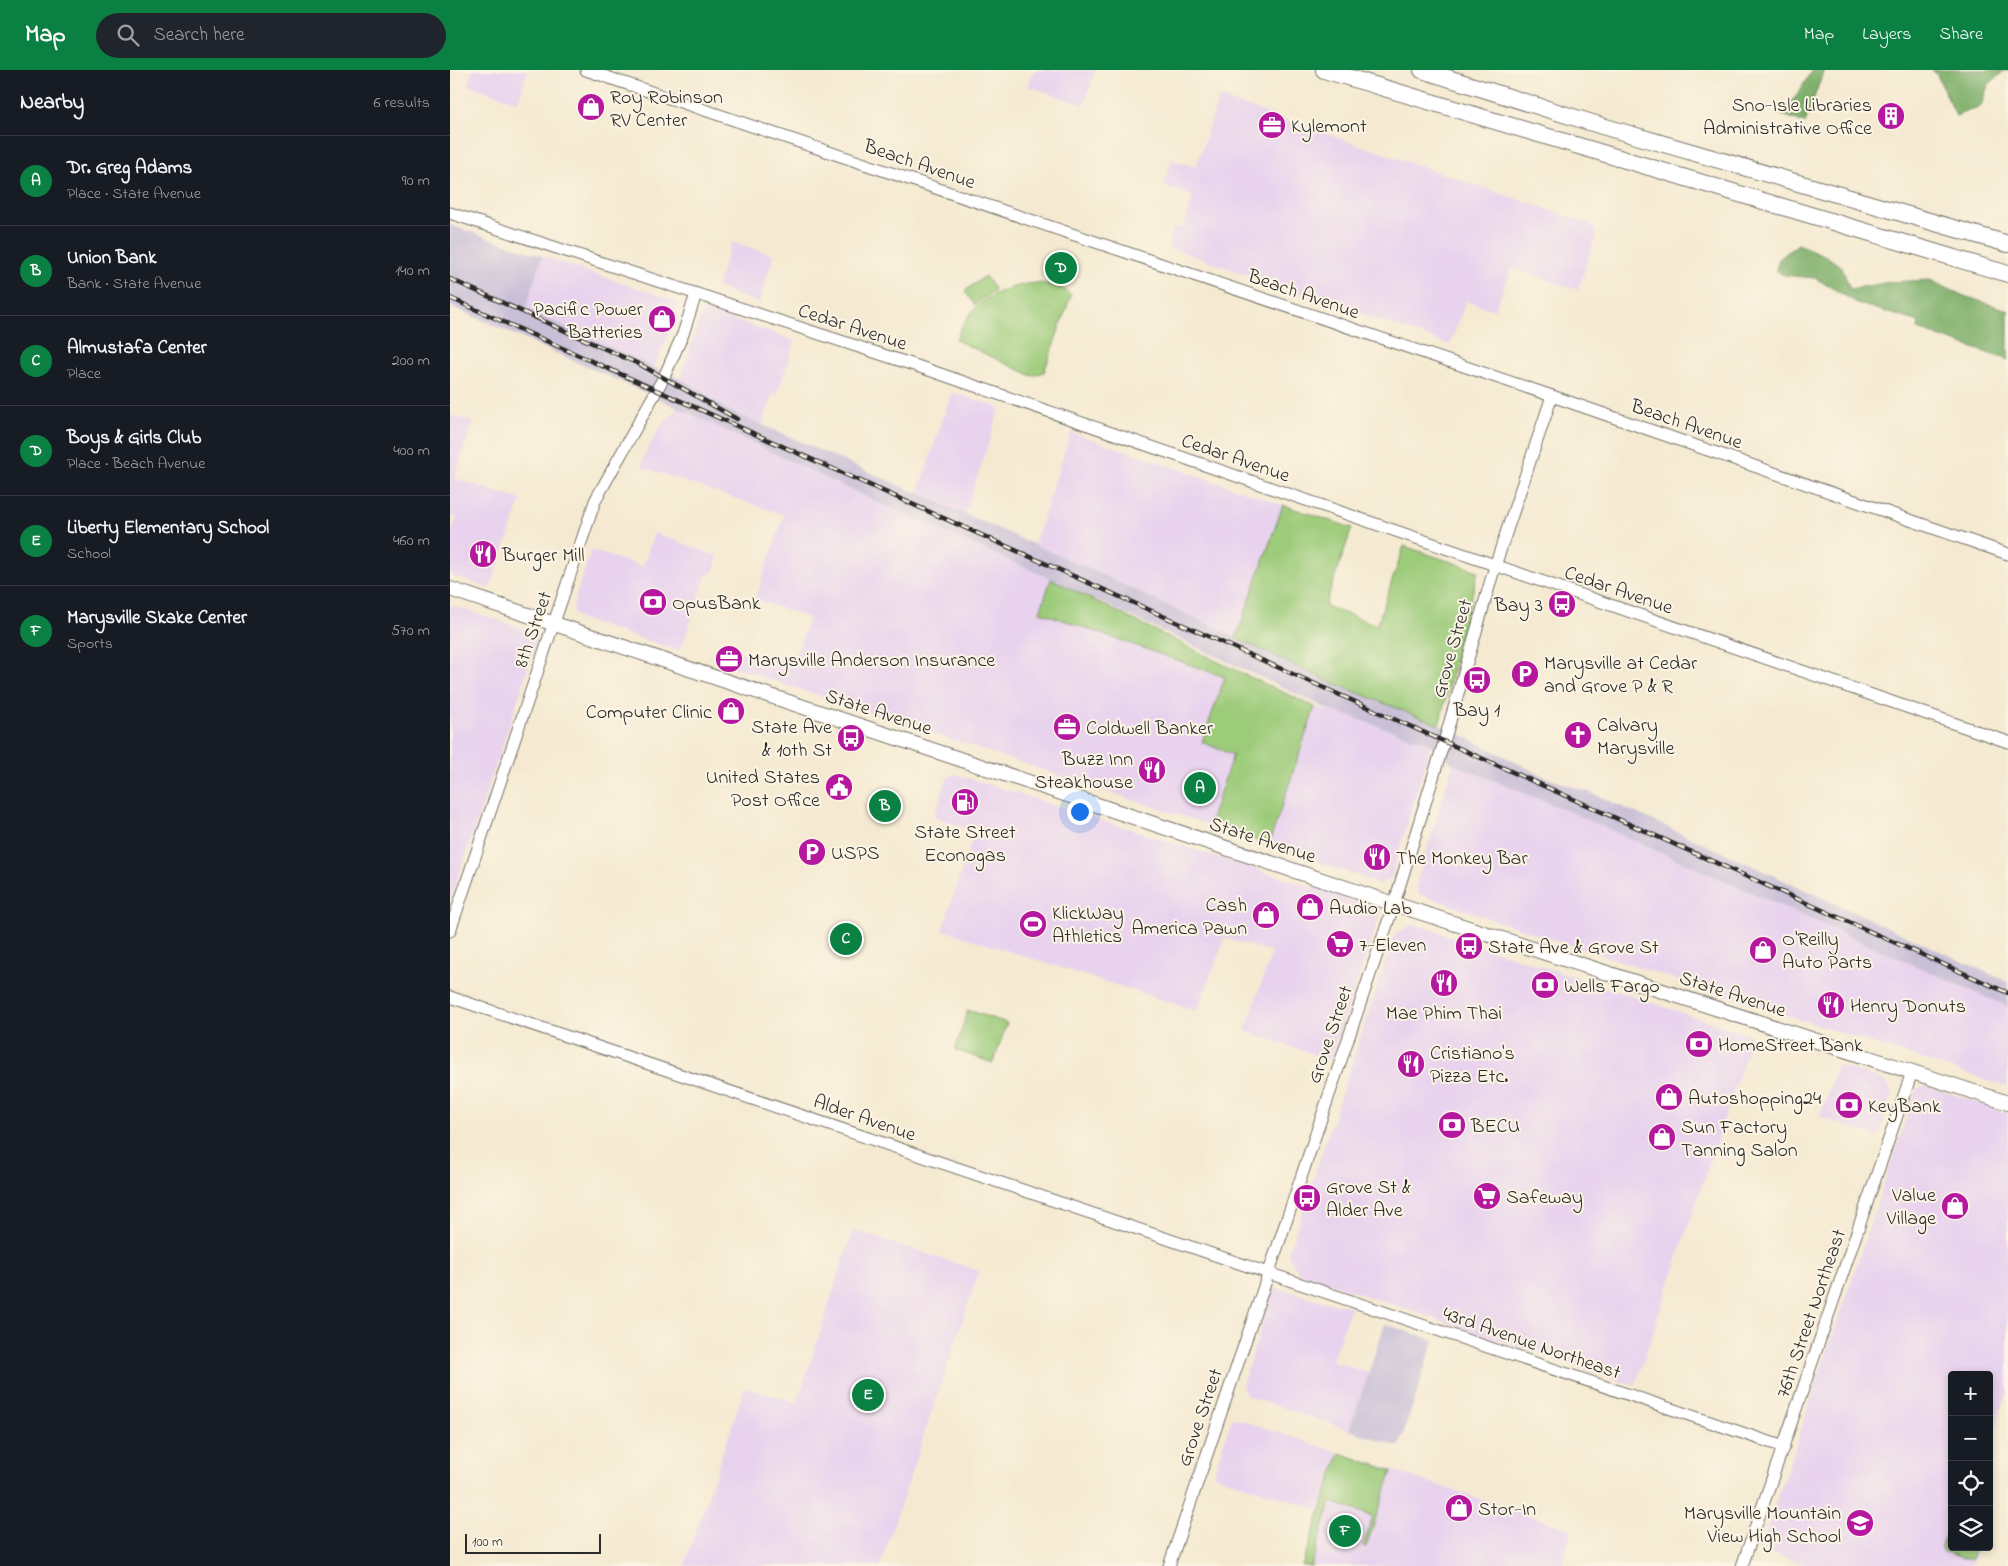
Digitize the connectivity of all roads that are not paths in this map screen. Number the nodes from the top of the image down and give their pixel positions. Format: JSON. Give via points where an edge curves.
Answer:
{"nodes":[{"id":1,"x":586,"y":70,"type":"edge"},
{"id":2,"x":1324,"y":70,"type":"edge"},
{"id":3,"x":1422,"y":70,"type":"edge"},
{"id":4,"x":450,"y":213,"type":"edge"},
{"id":5,"x":2008,"y":244,"type":"edge"},
{"id":6,"x":2008,"y":274,"type":"edge"},
{"id":7,"x":696,"y":294,"type":"junction"},
{"id":8,"x":1552,"y":396,"type":"junction"},
{"id":9,"x":2008,"y":554,"type":"edge"},
{"id":10,"x":1494,"y":566,"type":"junction"},
{"id":11,"x":450,"y":589,"type":"edge"},
{"id":12,"x":553,"y":624,"type":"junction"},
{"id":13,"x":2008,"y":742,"type":"edge"},
{"id":14,"x":1394,"y":904,"type":"junction"},
{"id":15,"x":450,"y":931,"type":"edge"},
{"id":16,"x":450,"y":997,"type":"edge"},
{"id":17,"x":1912,"y":1072,"type":"junction"},
{"id":18,"x":2008,"y":1102,"type":"edge"},
{"id":19,"x":1268,"y":1272,"type":"junction"},
{"id":20,"x":1784,"y":1447,"type":"junction"},
{"id":21,"x":1168,"y":1566,"type":"edge"},
{"id":22,"x":1742,"y":1566,"type":"edge"}],
"edges":[{"from":1,"to":8,"type":"street","name":"Beach Avenue"},
{"from":2,"to":6,"type":"highway"},
{"from":3,"to":5,"type":"highway"},
{"from":4,"to":7,"type":"street","name":"Cedar Avenue"},
{"from":7,"to":10,"type":"street","name":"Cedar Avenue","via":[[941,374]]},
{"from":7,"to":12,"type":"street","name":"8th Street","via":[[664,377],[595,501]]},
{"from":8,"to":9,"type":"street","name":"Beach Avenue"},
{"from":8,"to":10,"type":"street","name":"Grove Street"},
{"from":10,"to":13,"type":"street","name":"Cedar Avenue"},
{"from":10,"to":14,"type":"street","name":"Grove Street"},
{"from":11,"to":12,"type":"main road","name":"State Avenue"},
{"from":12,"to":14,"type":"main road","name":"State Avenue"},
{"from":12,"to":15,"type":"street","name":"8th Street"},
{"from":14,"to":17,"type":"main road","name":"State Avenue"},
{"from":14,"to":19,"type":"street","name":"Grove Street"},
{"from":16,"to":19,"type":"street","name":"Alder Avenue"},
{"from":17,"to":18,"type":"main road","name":"State Avenue"},
{"from":17,"to":20,"type":"street","name":"76th Street Northeast"},
{"from":19,"to":20,"type":"street","name":"43rd Avenue Northeast"},
{"from":19,"to":21,"type":"street","name":"Grove Street"},
{"from":20,"to":22,"type":"street","name":"76th Street Northeast"}]}
